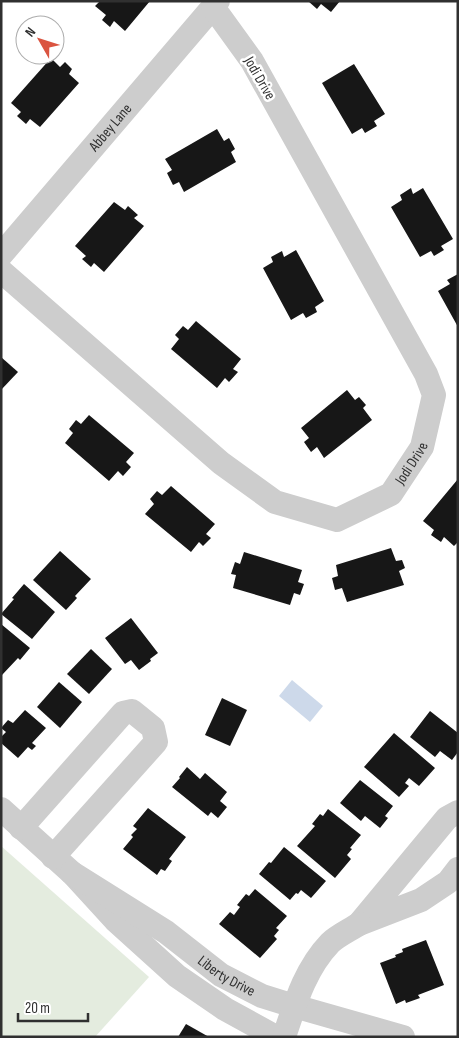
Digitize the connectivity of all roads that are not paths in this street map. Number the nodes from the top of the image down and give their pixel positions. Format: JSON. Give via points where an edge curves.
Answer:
{"nodes":[{"id":1,"x":215,"y":4,"type":"edge"},
{"id":2,"x":1,"y":255,"type":"edge"},
{"id":3,"x":1,"y":271,"type":"edge"},
{"id":4,"x":1,"y":809,"type":"edge"},
{"id":5,"x":458,"y":812,"type":"edge"},
{"id":6,"x":21,"y":828,"type":"junction"},
{"id":7,"x":53,"y":857,"type":"junction"},
{"id":8,"x":458,"y":870,"type":"edge"},
{"id":9,"x":72,"y":873,"type":"junction"},
{"id":10,"x":359,"y":924,"type":"junction"},
{"id":11,"x":294,"y":1006,"type":"junction"},
{"id":12,"x":276,"y":1037,"type":"edge"},
{"id":13,"x":284,"y":1037,"type":"edge"},
{"id":14,"x":403,"y":1037,"type":"edge"}],
"edges":[{"from":1,"to":2,"type":"street","name":"Abbey Lane"},
{"from":1,"to":3,"type":"street","name":"Jodi Drive","via":[[252,61],[434,395],[422,447],[391,494],[337,520],[275,502],[221,463]]},
{"from":4,"to":6,"type":"street","name":"Liberty Drive"},
{"from":5,"to":10,"type":"street","via":[[448,818]]},
{"from":6,"to":7,"type":"street","name":"Liberty Drive"},
{"from":6,"to":7,"type":"street","via":[[123,713],[132,711],[153,728],[156,742]]},
{"from":7,"to":9,"type":"street","name":"Liberty Drive"},
{"from":8,"to":10,"type":"street","via":[[448,882],[421,900]]},
{"from":9,"to":11,"type":"street","name":"Liberty Drive","via":[[166,932],[221,975],[262,996]]},
{"from":9,"to":12,"type":"street","name":"Liberty Drive","via":[[115,920],[177,976],[225,1009]]},
{"from":10,"to":11,"type":"street","via":[[330,942],[310,970]]},
{"from":11,"to":13,"type":"street"},
{"from":11,"to":14,"type":"street","name":"Liberty Drive"}]}
